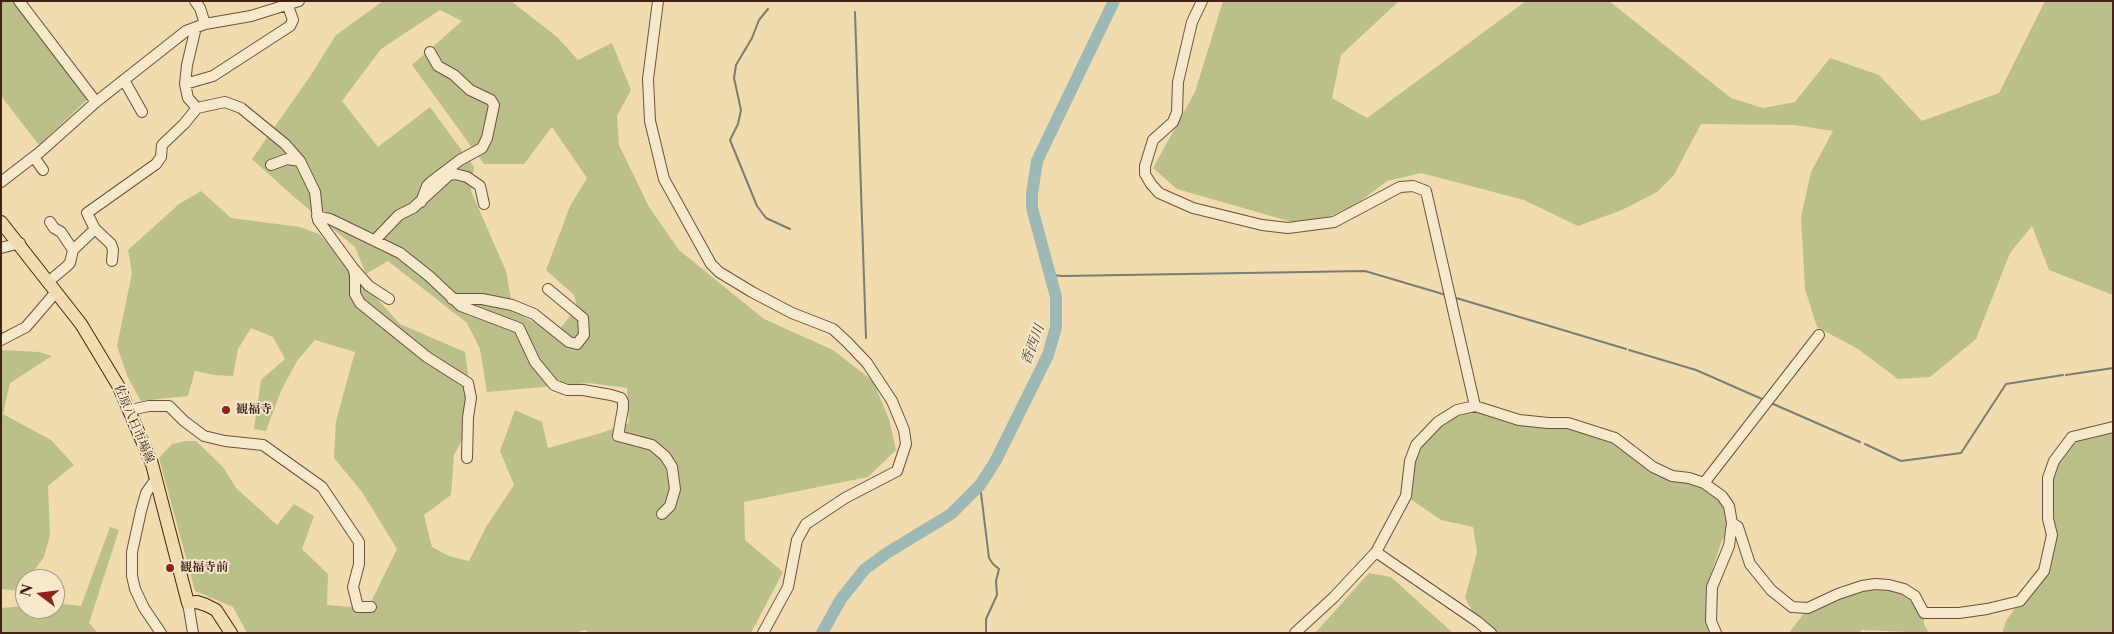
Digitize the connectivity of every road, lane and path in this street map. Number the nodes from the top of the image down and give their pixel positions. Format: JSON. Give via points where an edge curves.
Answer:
{"nodes":[{"id":1,"x":19,"y":1,"type":"edge"},
{"id":2,"x":195,"y":1,"type":"edge"},
{"id":3,"x":299,"y":1,"type":"edge"},
{"id":4,"x":658,"y":1,"type":"edge"},
{"id":5,"x":1202,"y":1,"type":"edge"},
{"id":6,"x":288,"y":6,"type":"junction"},
{"id":7,"x":201,"y":26,"type":"junction"},
{"id":8,"x":430,"y":52,"type":"dead end"},
{"id":9,"x":124,"y":80,"type":"junction"},
{"id":10,"x":185,"y":84,"type":"junction"},
{"id":11,"x":96,"y":102,"type":"junction"},
{"id":12,"x":197,"y":108,"type":"junction"},
{"id":13,"x":142,"y":112,"type":"dead end"},
{"id":14,"x":34,"y":157,"type":"junction"},
{"id":15,"x":300,"y":162,"type":"junction"},
{"id":16,"x":271,"y":164,"type":"dead end"},
{"id":17,"x":43,"y":170,"type":"dead end"},
{"id":18,"x":1,"y":182,"type":"edge"},
{"id":19,"x":421,"y":202,"type":"junction"},
{"id":20,"x":484,"y":204,"type":"dead end"},
{"id":21,"x":318,"y":216,"type":"junction"},
{"id":22,"x":1,"y":222,"type":"edge"},
{"id":23,"x":50,"y":222,"type":"dead end"},
{"id":24,"x":95,"y":229,"type":"junction"},
{"id":25,"x":374,"y":240,"type":"junction"},
{"id":26,"x":20,"y":243,"type":"junction"},
{"id":27,"x":1,"y":248,"type":"edge"},
{"id":28,"x":73,"y":250,"type":"junction"},
{"id":29,"x":112,"y":261,"type":"dead end"},
{"id":30,"x":353,"y":268,"type":"junction"},
{"id":31,"x":48,"y":282,"type":"junction"},
{"id":32,"x":548,"y":289,"type":"dead end"},
{"id":33,"x":56,"y":292,"type":"junction"},
{"id":34,"x":389,"y":299,"type":"dead end"},
{"id":35,"x":452,"y":299,"type":"junction"},
{"id":36,"x":1818,"y":335,"type":"dead end"},
{"id":37,"x":1,"y":340,"type":"edge"},
{"id":38,"x":1474,"y":406,"type":"junction"},
{"id":39,"x":130,"y":410,"type":"junction"},
{"id":40,"x":2113,"y":428,"type":"edge"},
{"id":41,"x":467,"y":458,"type":"dead end"},
{"id":42,"x":157,"y":482,"type":"junction"},
{"id":43,"x":1704,"y":483,"type":"junction"},
{"id":44,"x":662,"y":514,"type":"dead end"},
{"id":45,"x":1732,"y":523,"type":"junction"},
{"id":46,"x":1376,"y":552,"type":"junction"},
{"id":47,"x":188,"y":603,"type":"junction"},
{"id":48,"x":371,"y":607,"type":"dead end"},
{"id":49,"x":161,"y":633,"type":"edge"},
{"id":50,"x":193,"y":633,"type":"edge"},
{"id":51,"x":232,"y":633,"type":"edge"},
{"id":52,"x":762,"y":633,"type":"edge"},
{"id":53,"x":1295,"y":633,"type":"edge"},
{"id":54,"x":1491,"y":633,"type":"edge"},
{"id":55,"x":1716,"y":633,"type":"edge"}],
"edges":[{"from":1,"to":11,"type":"street"},
{"from":2,"to":7,"type":"street","via":[[200,8]]},
{"from":3,"to":6,"type":"street"},
{"from":4,"to":52,"type":"street","via":[[648,79],[650,120],[664,179],[711,264],[752,292],[833,329],[868,363],[892,400],[904,430],[906,444],[897,471],[845,498],[806,524],[797,540],[782,602]]},
{"from":5,"to":38,"type":"street","via":[[1192,22],[1178,82],[1177,112],[1173,122],[1152,140],[1145,174],[1159,194],[1193,208],[1288,228],[1334,222],[1400,188],[1412,186],[1426,191]]},
{"from":6,"to":7,"type":"street"},
{"from":6,"to":10,"type":"street","via":[[293,20],[290,26],[212,76]]},
{"from":7,"to":9,"type":"street","via":[[186,31]]},
{"from":7,"to":10,"type":"street","via":[[187,65]]},
{"from":8,"to":19,"type":"street","via":[[438,66],[494,105],[482,148],[431,182]]},
{"from":9,"to":11,"type":"street"},
{"from":9,"to":13,"type":"street"},
{"from":10,"to":12,"type":"street","via":[[188,98]]},
{"from":11,"to":14,"type":"street"},
{"from":12,"to":15,"type":"street","via":[[216,102],[234,104],[286,144]]},
{"from":12,"to":24,"type":"street","via":[[162,145],[161,157],[156,164],[87,214]]},
{"from":14,"to":17,"type":"street"},
{"from":14,"to":18,"type":"street"},
{"from":15,"to":16,"type":"street","via":[[287,159]]},
{"from":15,"to":21,"type":"street","via":[[315,192]]},
{"from":19,"to":20,"type":"street","via":[[449,175],[455,174],[480,186]]},
{"from":19,"to":25,"type":"street","via":[[399,215]]},
{"from":21,"to":25,"type":"street"},
{"from":21,"to":30,"type":"street","via":[[321,225]]},
{"from":22,"to":26,"type":"main road","name":"佐原八日市場線"},
{"from":23,"to":28,"type":"street"},
{"from":24,"to":28,"type":"street"},
{"from":24,"to":29,"type":"street","via":[[111,244]]},
{"from":25,"to":35,"type":"street","via":[[411,260]]},
{"from":26,"to":27,"type":"street"},
{"from":26,"to":31,"type":"main road","name":"佐原八日市場線"},
{"from":28,"to":31,"type":"street","via":[[70,263]]},
{"from":30,"to":34,"type":"street","via":[[369,286]]},
{"from":30,"to":41,"type":"street","via":[[355,294],[360,303],[427,356],[468,383],[471,398]]},
{"from":31,"to":33,"type":"main road","name":"佐原八日市場線"},
{"from":32,"to":35,"type":"street","via":[[583,318],[584,335],[577,344],[569,342],[534,314],[512,305],[482,298]]},
{"from":33,"to":37,"type":"street","via":[[26,326]]},
{"from":33,"to":39,"type":"main road","name":"佐原八日市場線","via":[[81,324]]},
{"from":35,"to":44,"type":"street","via":[[470,310],[519,328],[535,362],[554,385],[566,390],[620,398],[623,408],[618,436],[652,444],[666,456],[672,467],[675,489],[670,506]]},
{"from":36,"to":43,"type":"street"},
{"from":38,"to":43,"type":"street","via":[[1519,420],[1568,423],[1615,438],[1653,467],[1672,476]]},
{"from":38,"to":46,"type":"street","via":[[1457,410],[1438,422],[1416,445],[1410,461],[1406,496]]},
{"from":39,"to":42,"type":"main road","name":"佐原八日市場線"},
{"from":39,"to":48,"type":"street","via":[[169,406],[204,436],[263,445],[322,487],[359,542],[359,564],[353,587],[358,606]]},
{"from":40,"to":45,"type":"street","via":[[2072,436],[2054,461],[2048,478],[2048,519],[2052,534],[2044,571],[2020,600],[1987,609],[1924,613],[1915,596],[1904,589],[1875,584],[1838,594],[1808,608],[1792,607],[1770,590],[1750,564],[1738,527]]},
{"from":42,"to":47,"type":"main road","name":"佐原八日市場線"},
{"from":42,"to":49,"type":"street","via":[[146,493],[132,552],[132,568],[135,589]]},
{"from":43,"to":45,"type":"street","via":[[1722,496],[1729,506]]},
{"from":45,"to":55,"type":"street","via":[[1729,546],[1712,586],[1711,621]]},
{"from":46,"to":53,"type":"street"},
{"from":46,"to":54,"type":"street"},
{"from":47,"to":50,"type":"street"},
{"from":47,"to":51,"type":"main road","via":[[197,602],[216,610]]}]}
